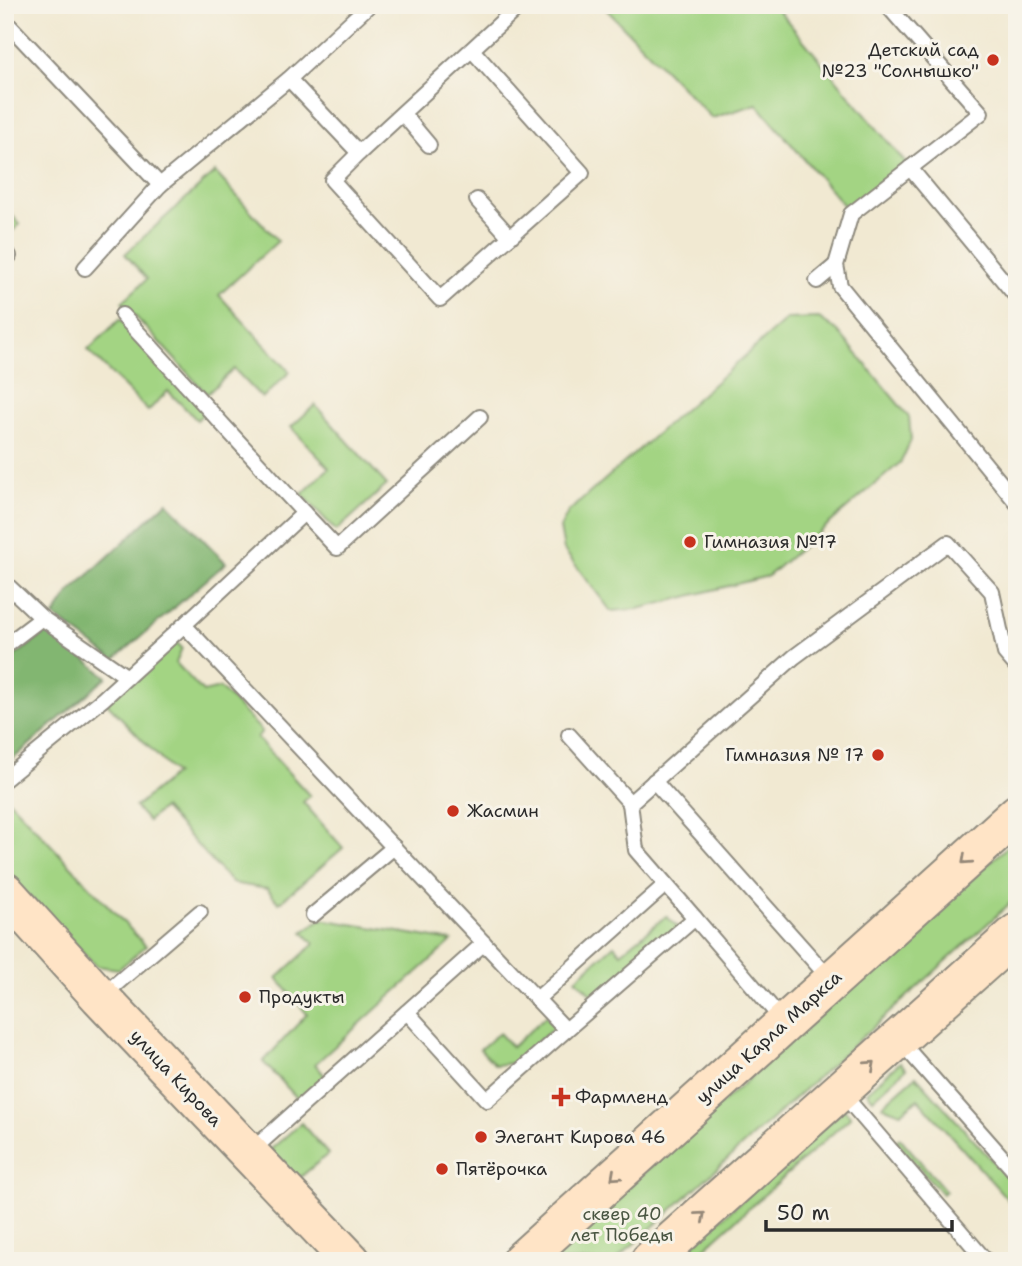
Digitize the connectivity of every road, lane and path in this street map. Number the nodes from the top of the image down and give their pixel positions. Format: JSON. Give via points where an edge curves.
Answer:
{"nodes":[{"id":1,"x":369,"y":5,"type":"edge"},
{"id":2,"x":517,"y":5,"type":"edge"},
{"id":3,"x":887,"y":5,"type":"edge"},
{"id":4,"x":5,"y":21,"type":"edge"},
{"id":5,"x":472,"y":50,"type":"junction"},
{"id":6,"x":289,"y":79,"type":"junction"},
{"id":7,"x":403,"y":114,"type":"junction"},
{"id":8,"x":429,"y":145,"type":"dead end"},
{"id":9,"x":359,"y":153,"type":"junction"},
{"id":10,"x":910,"y":168,"type":"junction"},
{"id":11,"x":160,"y":185,"type":"junction"},
{"id":12,"x":477,"y":200,"type":"dead end"},
{"id":13,"x":510,"y":237,"type":"junction"},
{"id":14,"x":836,"y":265,"type":"junction"},
{"id":15,"x":85,"y":268,"type":"dead end"},
{"id":16,"x":817,"y":281,"type":"dead end"},
{"id":17,"x":1016,"y":296,"type":"edge"},
{"id":18,"x":122,"y":315,"type":"dead end"},
{"id":19,"x":480,"y":417,"type":"dead end"},
{"id":20,"x":1011,"y":484,"type":"edge"},
{"id":21,"x":1017,"y":503,"type":"edge"},
{"id":22,"x":304,"y":513,"type":"junction"},
{"id":23,"x":5,"y":583,"type":"edge"},
{"id":24,"x":42,"y":618,"type":"junction"},
{"id":25,"x":184,"y":625,"type":"junction"},
{"id":26,"x":5,"y":646,"type":"edge"},
{"id":27,"x":1017,"y":667,"type":"edge"},
{"id":28,"x":127,"y":677,"type":"junction"},
{"id":29,"x":569,"y":735,"type":"dead end"},
{"id":30,"x":5,"y":779,"type":"edge"},
{"id":31,"x":654,"y":781,"type":"junction"},
{"id":32,"x":630,"y":803,"type":"junction"},
{"id":33,"x":1017,"y":814,"type":"edge"},
{"id":34,"x":394,"y":848,"type":"junction"},
{"id":35,"x":666,"y":885,"type":"junction"},
{"id":36,"x":5,"y":892,"type":"edge"},
{"id":37,"x":200,"y":912,"type":"dead end"},
{"id":38,"x":313,"y":915,"type":"dead end"},
{"id":39,"x":695,"y":918,"type":"junction"},
{"id":40,"x":1017,"y":933,"type":"edge"},
{"id":41,"x":484,"y":943,"type":"junction"},
{"id":42,"x":832,"y":981,"type":"junction"},
{"id":43,"x":100,"y":998,"type":"junction"},
{"id":44,"x":537,"y":999,"type":"junction"},
{"id":45,"x":407,"y":1012,"type":"junction"},
{"id":46,"x":785,"y":1023,"type":"junction"},
{"id":47,"x":566,"y":1030,"type":"junction"},
{"id":48,"x":899,"y":1040,"type":"junction"},
{"id":49,"x":841,"y":1092,"type":"junction"},
{"id":50,"x":248,"y":1154,"type":"junction"},
{"id":51,"x":1017,"y":1174,"type":"edge"},
{"id":52,"x":351,"y":1261,"type":"edge"},
{"id":53,"x":521,"y":1261,"type":"edge"},
{"id":54,"x":650,"y":1261,"type":"edge"},
{"id":55,"x":986,"y":1261,"type":"edge"}],
"edges":[{"from":1,"to":6,"type":"lane"},
{"from":2,"to":5,"type":"lane"},
{"from":3,"to":10,"type":"lane","via":[[981,113]]},
{"from":4,"to":11,"type":"lane"},
{"from":5,"to":7,"type":"lane"},
{"from":5,"to":13,"type":"lane","via":[[582,173]]},
{"from":6,"to":9,"type":"lane"},
{"from":6,"to":11,"type":"lane"},
{"from":7,"to":8,"type":"lane"},
{"from":7,"to":9,"type":"lane"},
{"from":9,"to":13,"type":"lane","via":[[332,180],[440,299]]},
{"from":10,"to":14,"type":"lane","via":[[851,214]]},
{"from":10,"to":17,"type":"lane"},
{"from":11,"to":15,"type":"lane"},
{"from":12,"to":13,"type":"lane"},
{"from":14,"to":16,"type":"lane"},
{"from":14,"to":20,"type":"lane","via":[[840,286]]},
{"from":18,"to":22,"type":"lane"},
{"from":19,"to":22,"type":"lane","via":[[337,548]]},
{"from":20,"to":21,"type":"lane"},
{"from":22,"to":25,"type":"lane"},
{"from":23,"to":24,"type":"lane"},
{"from":24,"to":26,"type":"lane"},
{"from":24,"to":28,"type":"lane"},
{"from":25,"to":28,"type":"lane"},
{"from":25,"to":34,"type":"lane"},
{"from":27,"to":31,"type":"lane","via":[[1005,653],[992,593],[948,543],[794,657]]},
{"from":28,"to":30,"type":"lane"},
{"from":29,"to":32,"type":"lane"},
{"from":31,"to":32,"type":"lane"},
{"from":31,"to":42,"type":"lane"},
{"from":32,"to":35,"type":"lane","via":[[636,850]]},
{"from":33,"to":42,"type":"street","name":"улица Карла Маркса","one_way":true},
{"from":34,"to":38,"type":"lane"},
{"from":34,"to":41,"type":"lane"},
{"from":35,"to":39,"type":"lane"},
{"from":35,"to":44,"type":"lane"},
{"from":36,"to":43,"type":"street","name":"улица Кирова"},
{"from":37,"to":43,"type":"lane"},
{"from":39,"to":46,"type":"lane"},
{"from":39,"to":47,"type":"lane"},
{"from":40,"to":48,"type":"street"},
{"from":41,"to":44,"type":"lane"},
{"from":41,"to":45,"type":"lane"},
{"from":42,"to":46,"type":"street","name":"улица Карла Маркса"},
{"from":43,"to":50,"type":"street","name":"улица Кирова"},
{"from":44,"to":47,"type":"lane"},
{"from":45,"to":47,"type":"lane","via":[[487,1100]]},
{"from":45,"to":50,"type":"lane"},
{"from":46,"to":53,"type":"street","name":"улица Карла Маркса","one_way":true},
{"from":49,"to":48,"type":"street","one_way":true},
{"from":48,"to":51,"type":"lane"},
{"from":54,"to":49,"type":"street","one_way":true},
{"from":49,"to":55,"type":"lane"},
{"from":50,"to":52,"type":"street","name":"улица Кирова"}]}
